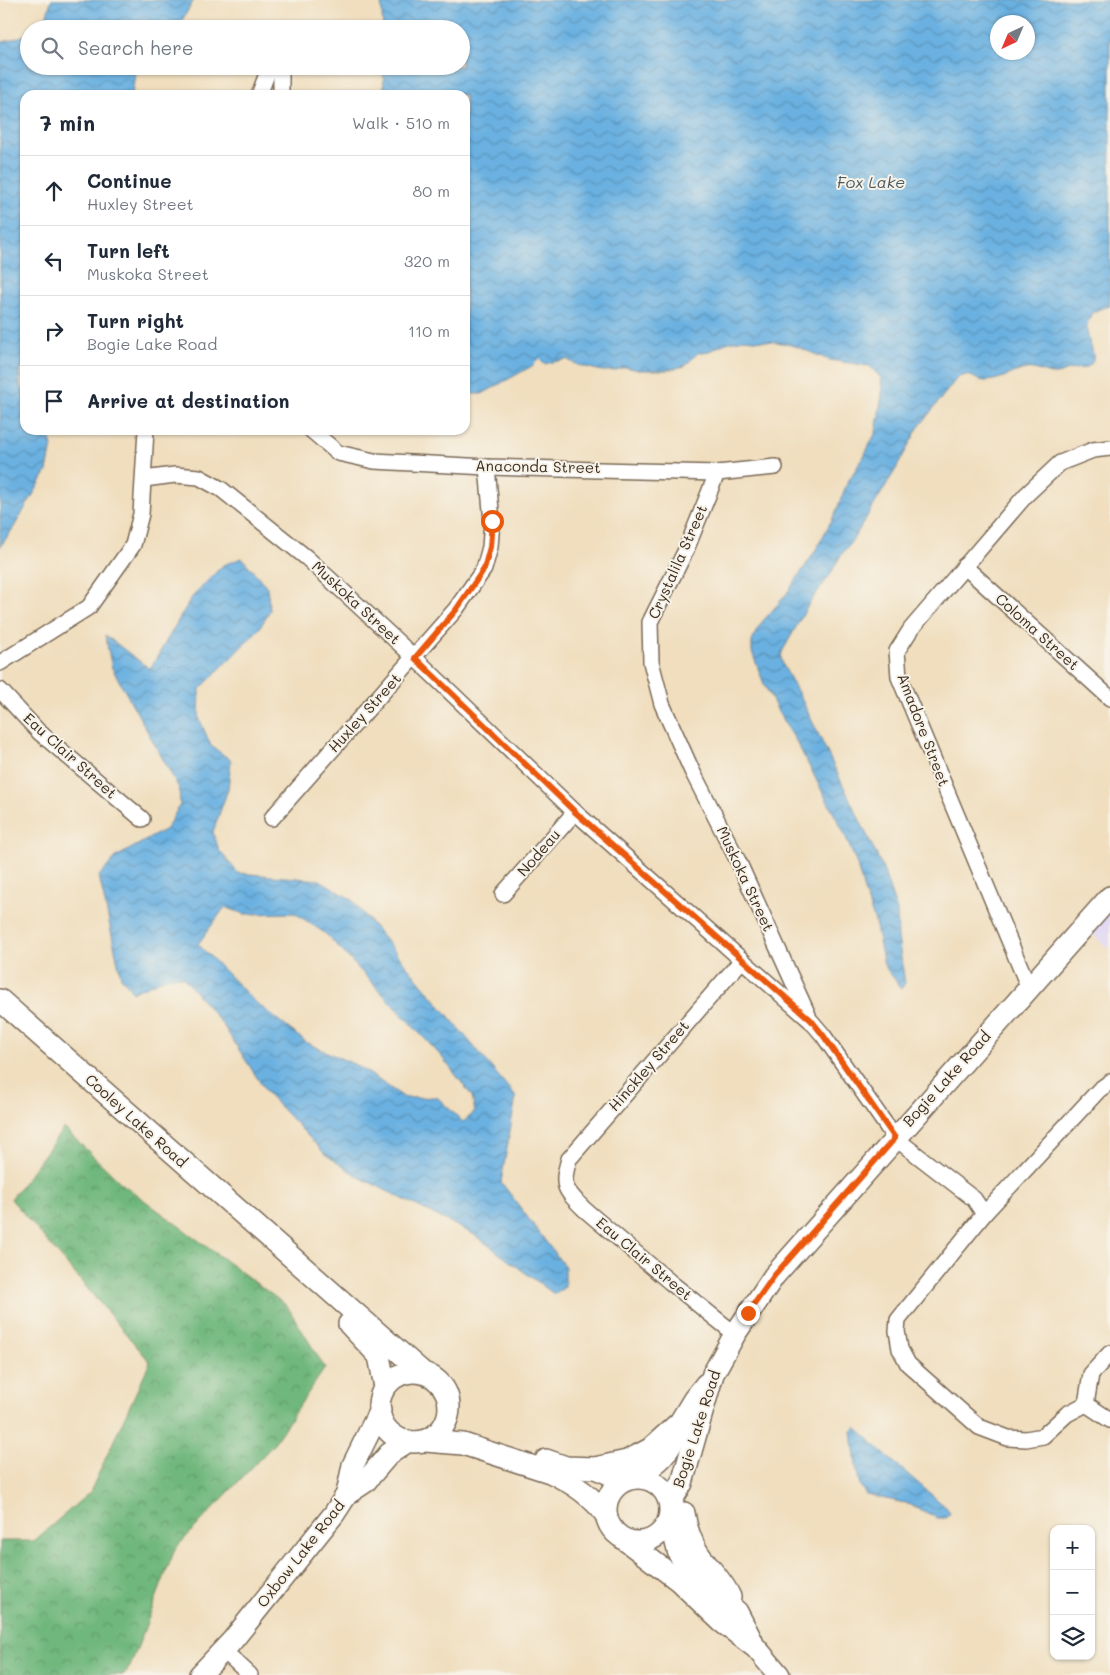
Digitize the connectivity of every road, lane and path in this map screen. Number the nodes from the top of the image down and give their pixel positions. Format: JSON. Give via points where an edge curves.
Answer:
{"nodes":[{"id":1,"x":267,"y":75,"type":"edge"},
{"id":2,"x":281,"y":75,"type":"edge"},
{"id":3,"x":262,"y":90,"type":"edge"},
{"id":4,"x":281,"y":90,"type":"edge"},
{"id":5,"x":146,"y":435,"type":"edge"},
{"id":6,"x":317,"y":435,"type":"edge"},
{"id":7,"x":1110,"y":448,"type":"edge"},
{"id":8,"x":487,"y":466,"type":"junction"},
{"id":9,"x":775,"y":467,"type":"dead end"},
{"id":10,"x":717,"y":473,"type":"junction"},
{"id":11,"x":144,"y":479,"type":"junction"},
{"id":12,"x":964,"y":566,"type":"junction"},
{"id":13,"x":415,"y":658,"type":"junction"},
{"id":14,"x":0,"y":663,"type":"edge"},
{"id":15,"x":0,"y":690,"type":"edge"},
{"id":16,"x":1110,"y":698,"type":"edge"},
{"id":17,"x":678,"y":739,"type":"joint"},
{"id":18,"x":575,"y":812,"type":"junction"},
{"id":19,"x":272,"y":818,"type":"dead end"},
{"id":20,"x":142,"y":819,"type":"dead end"},
{"id":21,"x":503,"y":894,"type":"dead end"},
{"id":22,"x":1110,"y":896,"type":"edge"},
{"id":23,"x":742,"y":960,"type":"junction"},
{"id":24,"x":1029,"y":988,"type":"junction"},
{"id":25,"x":0,"y":1000,"type":"edge"},
{"id":26,"x":811,"y":1020,"type":"junction"},
{"id":27,"x":1110,"y":1082,"type":"edge"},
{"id":28,"x":895,"y":1138,"type":"junction"},
{"id":29,"x":564,"y":1177,"type":"joint"},
{"id":30,"x":984,"y":1214,"type":"junction"},
{"id":31,"x":273,"y":1242,"type":"junction"},
{"id":32,"x":735,"y":1334,"type":"junction"},
{"id":33,"x":1110,"y":1353,"type":"edge"},
{"id":34,"x":422,"y":1372,"type":"junction"},
{"id":35,"x":713,"y":1374,"type":"junction"},
{"id":36,"x":386,"y":1387,"type":"junction"},
{"id":37,"x":1086,"y":1404,"type":"junction"},
{"id":38,"x":449,"y":1407,"type":"junction"},
{"id":39,"x":380,"y":1410,"type":"junction"},
{"id":40,"x":1110,"y":1420,"type":"edge"},
{"id":41,"x":680,"y":1422,"type":"junction"},
{"id":42,"x":416,"y":1441,"type":"junction"},
{"id":43,"x":595,"y":1468,"type":"junction"},
{"id":44,"x":630,"y":1479,"type":"junction"},
{"id":45,"x":682,"y":1483,"type":"junction"},
{"id":46,"x":347,"y":1494,"type":"junction"},
{"id":47,"x":671,"y":1507,"type":"junction"},
{"id":48,"x":606,"y":1515,"type":"junction"},
{"id":49,"x":625,"y":1540,"type":"junction"},
{"id":50,"x":737,"y":1612,"type":"junction"},
{"id":51,"x":756,"y":1648,"type":"junction"},
{"id":52,"x":223,"y":1650,"type":"junction"},
{"id":53,"x":200,"y":1675,"type":"edge"},
{"id":54,"x":250,"y":1675,"type":"edge"},
{"id":55,"x":779,"y":1675,"type":"edge"}],
"edges":[{"from":1,"to":3,"type":"street"},
{"from":2,"to":4,"type":"street"},
{"from":5,"to":11,"type":"street"},
{"from":6,"to":8,"type":"street","name":"Anaconda Street","via":[[338,453],[374,461]]},
{"from":7,"to":12,"type":"street","name":"Amadore Street","via":[[1093,450],[1060,463],[1026,495]]},
{"from":8,"to":10,"type":"street","name":"Anaconda Street"},
{"from":8,"to":13,"type":"street","name":"Huxley Street","via":[[492,521],[484,569],[456,610]]},
{"from":9,"to":10,"type":"street","name":"Anaconda Street"},
{"from":10,"to":17,"type":"street","name":"Crystalila Street","via":[[686,550],[650,622],[651,662],[662,704]]},
{"from":11,"to":13,"type":"street","name":"Muskoka Street","via":[[175,475],[199,477],[221,489],[307,558]]},
{"from":11,"to":14,"type":"street","via":[[142,514],[133,545],[89,607]]},
{"from":12,"to":16,"type":"street","name":"Coloma Street"},
{"from":12,"to":24,"type":"street","name":"Amadore Street","via":[[911,629],[897,651],[899,677]]},
{"from":13,"to":18,"type":"street","name":"Muskoka Street"},
{"from":13,"to":19,"type":"street","name":"Huxley Street"},
{"from":15,"to":20,"type":"street","name":"Eau Clair Street","via":[[38,732]]},
{"from":17,"to":26,"type":"street","name":"Muskoka Street"},
{"from":18,"to":21,"type":"street","name":"Nodeau"},
{"from":18,"to":23,"type":"street","name":"Muskoka Street"},
{"from":22,"to":24,"type":"street","name":"Bogie Lake Road"},
{"from":23,"to":26,"type":"street","name":"Muskoka Street"},
{"from":23,"to":29,"type":"street","name":"Hinckley Street","via":[[569,1159]]},
{"from":24,"to":28,"type":"street","name":"Bogie Lake Road"},
{"from":25,"to":31,"type":"street","name":"Cooley Lake Road"},
{"from":26,"to":28,"type":"street","name":"Muskoka Street"},
{"from":27,"to":30,"type":"street"},
{"from":28,"to":30,"type":"street","name":"Muskoka Street","via":[[974,1199]]},
{"from":28,"to":32,"type":"street","name":"Bogie Lake Road","via":[[774,1276]]},
{"from":29,"to":32,"type":"street","name":"Eau Clair Street","via":[[570,1196],[584,1209]]},
{"from":30,"to":37,"type":"street","via":[[898,1320],[900,1349],[908,1364],[979,1427],[1008,1438],[1043,1436],[1067,1414]]},
{"from":31,"to":34,"type":"street","name":"Cooley Lake Road"},
{"from":31,"to":36,"type":"street","name":"Cooley Lake Road","via":[[379,1356]]},
{"from":32,"to":35,"type":"street","name":"Bogie Lake Road"},
{"from":33,"to":37,"type":"street","via":[[1091,1374]]},
{"from":34,"to":36,"type":"street","via":[[399,1375]]},
{"from":34,"to":38,"type":"street","via":[[442,1385],[448,1395]]},
{"from":35,"to":41,"type":"street"},
{"from":35,"to":45,"type":"street","name":"Bogie Lake Road"},
{"from":36,"to":39,"type":"street","via":[[382,1392]]},
{"from":37,"to":40,"type":"street"},
{"from":38,"to":42,"type":"street","via":[[443,1428],[435,1436]]},
{"from":38,"to":43,"type":"street","via":[[456,1422],[467,1432],[566,1467]]},
{"from":39,"to":42,"type":"street","via":[[385,1426],[392,1434]]},
{"from":39,"to":46,"type":"street","via":[[353,1465]]},
{"from":41,"to":43,"type":"street","via":[[638,1456]]},
{"from":41,"to":44,"type":"street","name":"Bogie Lake Road","via":[[666,1455]]},
{"from":42,"to":46,"type":"street","name":"Oxbow Lake Road","via":[[389,1454],[365,1482]]},
{"from":42,"to":48,"type":"street","via":[[463,1444],[550,1472],[597,1503]]},
{"from":43,"to":44,"type":"street"},
{"from":44,"to":47,"type":"street","via":[[654,1481],[667,1494]]},
{"from":44,"to":48,"type":"street","via":[[616,1486],[606,1504]]},
{"from":45,"to":47,"type":"street","name":"Bogie Lake Road"},
{"from":45,"to":50,"type":"street","via":[[682,1508],[690,1537],[698,1553],[724,1584]]},
{"from":46,"to":52,"type":"street","name":"Oxbow Lake Road"},
{"from":47,"to":49,"type":"street","via":[[667,1525],[656,1537],[646,1542]]},
{"from":47,"to":50,"type":"street","via":[[679,1554],[687,1566]]},
{"from":48,"to":49,"type":"street","via":[[616,1534]]},
{"from":49,"to":51,"type":"street","via":[[679,1581],[722,1622]]},
{"from":50,"to":51,"type":"street"},
{"from":51,"to":55,"type":"street"},
{"from":52,"to":53,"type":"street","name":"Oxbow Lake Road"},
{"from":52,"to":54,"type":"street"}]}
